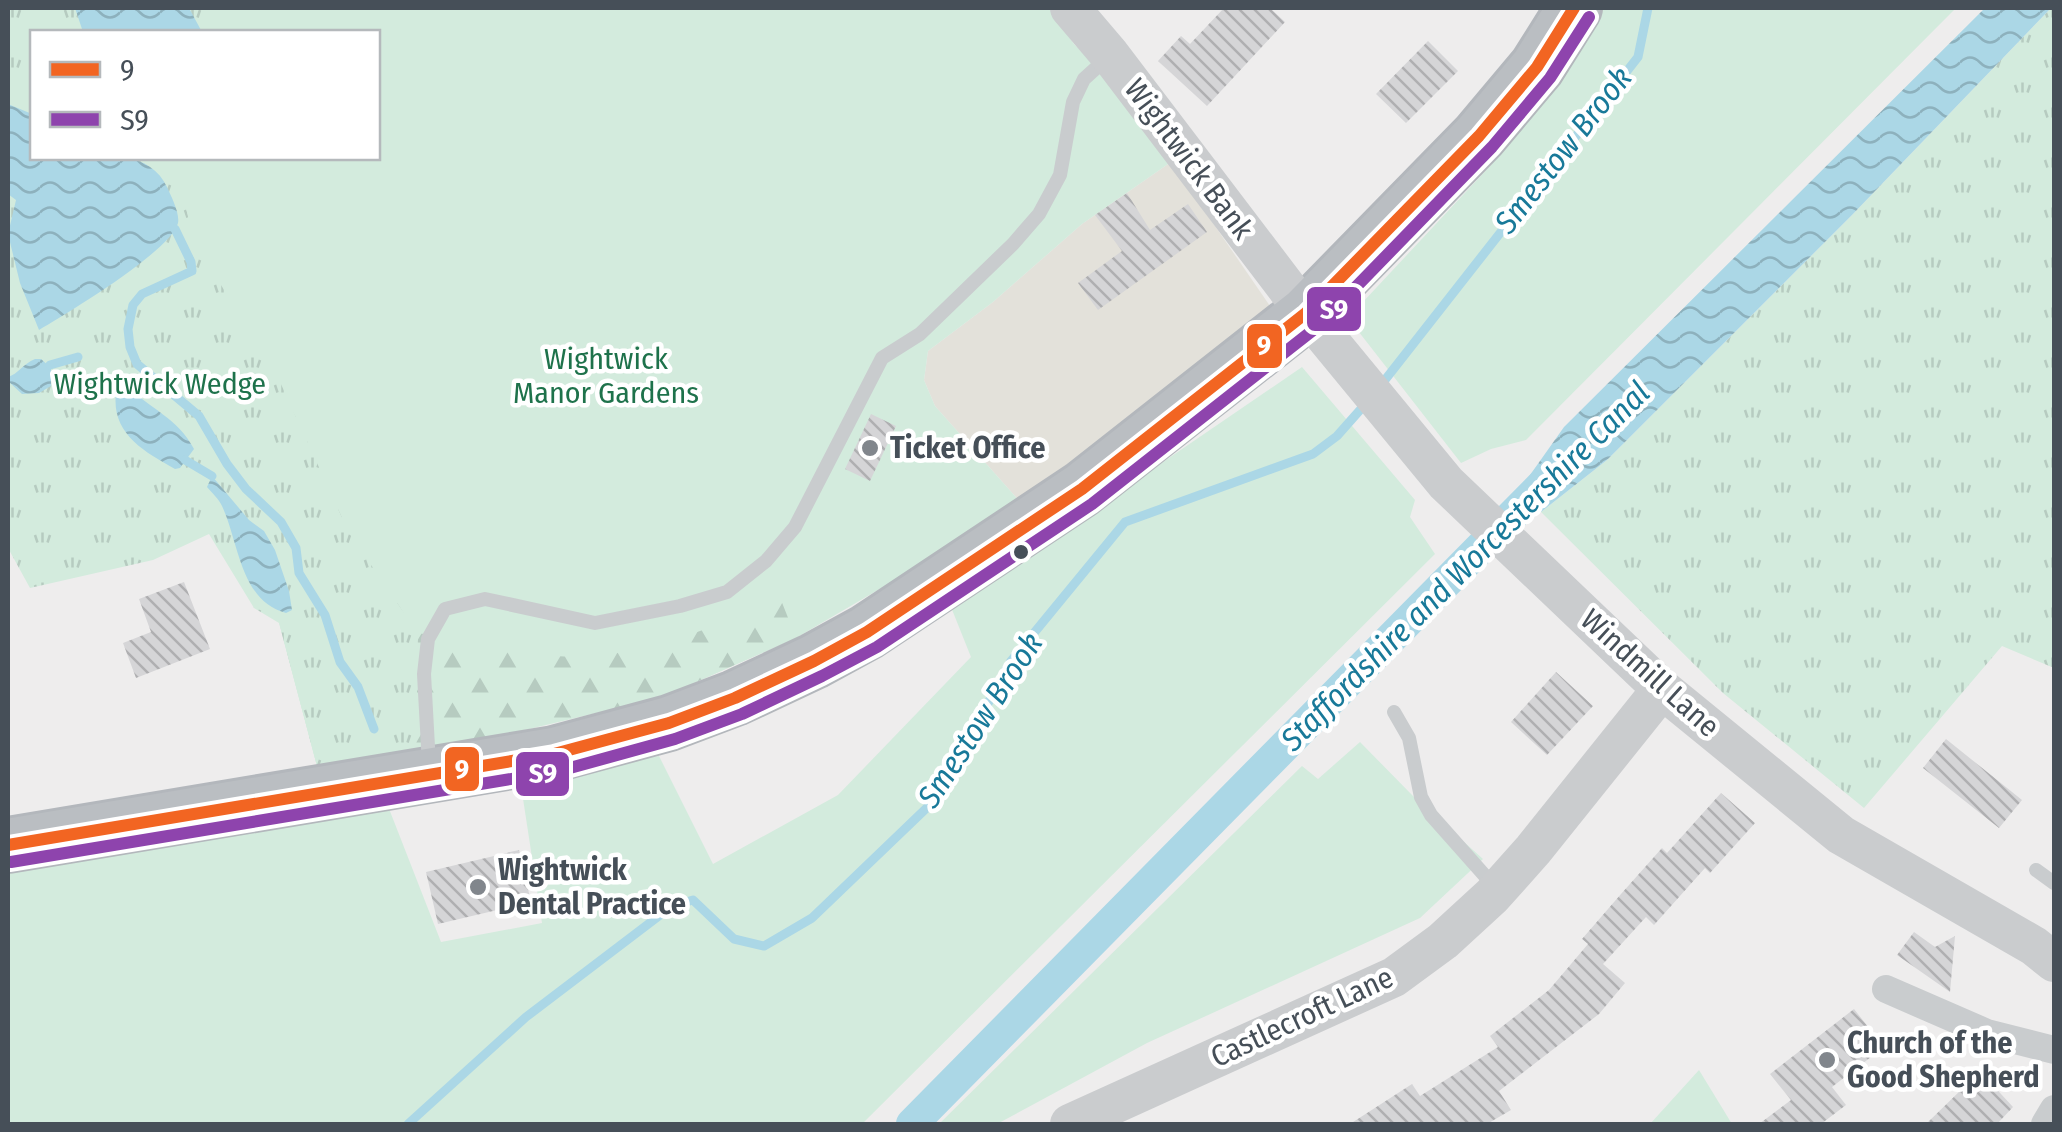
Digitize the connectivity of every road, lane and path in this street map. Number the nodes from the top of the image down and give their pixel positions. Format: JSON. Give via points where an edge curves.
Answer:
{"nodes":[{"id":1,"x":1070,"y":8,"type":"edge"},
{"id":2,"x":1574,"y":8,"type":"edge"},
{"id":3,"x":1110,"y":55,"type":"junction"},
{"id":4,"x":1306,"y":312,"type":"junction"},
{"id":5,"x":1662,"y":688,"type":"junction"},
{"id":6,"x":1394,"y":712,"type":"dead end"},
{"id":7,"x":430,"y":776,"type":"junction"},
{"id":8,"x":8,"y":845,"type":"edge"},
{"id":9,"x":2036,"y":870,"type":"dead end"},
{"id":10,"x":2054,"y":883,"type":"edge"},
{"id":11,"x":1498,"y":890,"type":"junction"},
{"id":12,"x":2051,"y":952,"type":"edge"},
{"id":13,"x":1886,"y":989,"type":"dead end"},
{"id":14,"x":2054,"y":1050,"type":"edge"},
{"id":15,"x":2054,"y":1109,"type":"edge"},
{"id":16,"x":1070,"y":1124,"type":"edge"},
{"id":17,"x":2044,"y":1124,"type":"edge"}],
"edges":[{"from":1,"to":3,"type":"street","name":"Wightwick Bank"},
{"from":2,"to":4,"type":"highway","via":[[1479,136]]},
{"from":3,"to":4,"type":"street","name":"Wightwick Bank"},
{"from":3,"to":7,"type":"lane","via":[[1084,79],[1072,102],[1060,175],[1039,214],[920,334],[882,358],[795,527],[766,561],[728,592],[594,623],[485,599],[445,609],[428,639],[424,674]]},
{"from":4,"to":5,"type":"street","name":"Windmill Lane","via":[[1446,483]]},
{"from":4,"to":7,"type":"highway","via":[[1082,489],[867,632],[669,723],[554,754]]},
{"from":5,"to":11,"type":"street","name":"Castlecroft Lane"},
{"from":5,"to":12,"type":"street","name":"Windmill Lane","via":[[1840,835]]},
{"from":6,"to":11,"type":"lane","via":[[1409,738],[1420,797]]},
{"from":7,"to":8,"type":"highway"},
{"from":9,"to":10,"type":"lane"},
{"from":11,"to":16,"type":"street","name":"Castlecroft Lane","via":[[1394,977]]},
{"from":13,"to":14,"type":"street","via":[[1987,1033]]},
{"from":15,"to":17,"type":"street"}]}
